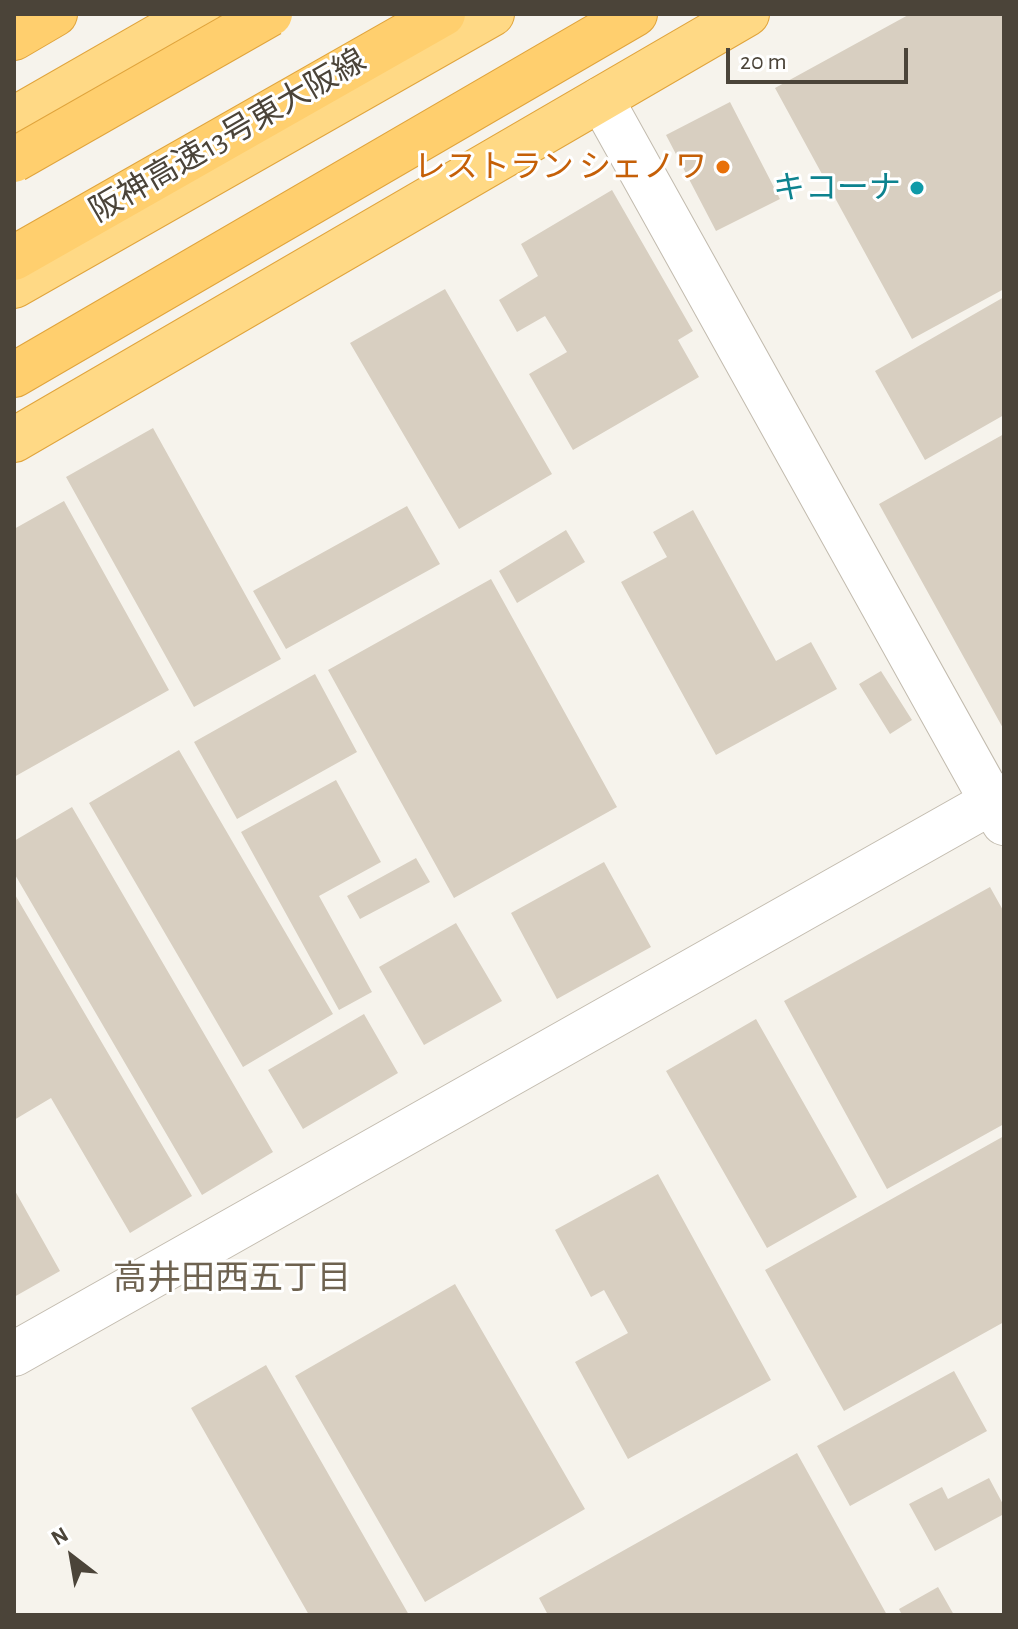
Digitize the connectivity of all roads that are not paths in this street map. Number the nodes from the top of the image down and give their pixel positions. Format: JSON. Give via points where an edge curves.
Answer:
{"nodes":[{"id":1,"x":55,"y":14,"type":"edge"},
{"id":2,"x":197,"y":14,"type":"edge"},
{"id":3,"x":270,"y":14,"type":"edge"},
{"id":4,"x":443,"y":14,"type":"edge"},
{"id":5,"x":492,"y":14,"type":"edge"},
{"id":6,"x":635,"y":14,"type":"edge"},
{"id":7,"x":747,"y":14,"type":"edge"},
{"id":8,"x":14,"y":38,"type":"edge"},
{"id":9,"x":601,"y":99,"type":"junction"},
{"id":10,"x":14,"y":119,"type":"edge"},
{"id":11,"x":14,"y":160,"type":"edge"},
{"id":12,"x":14,"y":258,"type":"edge"},
{"id":13,"x":14,"y":286,"type":"edge"},
{"id":14,"x":14,"y":375,"type":"edge"},
{"id":15,"x":14,"y":440,"type":"edge"},
{"id":16,"x":1000,"y":806,"type":"edge"},
{"id":17,"x":14,"y":1354,"type":"edge"}],
"edges":[{"from":1,"to":8,"type":"highway"},
{"from":2,"to":10,"type":"highway"},
{"from":3,"to":11,"type":"highway","bridge":true},
{"from":4,"to":12,"type":"highway","name":"阪神高速13号東大阪線"},
{"from":5,"to":13,"type":"highway"},
{"from":6,"to":14,"type":"highway"},
{"from":7,"to":9,"type":"highway"},
{"from":9,"to":15,"type":"highway"},
{"from":9,"to":16,"type":"street"},
{"from":16,"to":17,"type":"street"}]}
